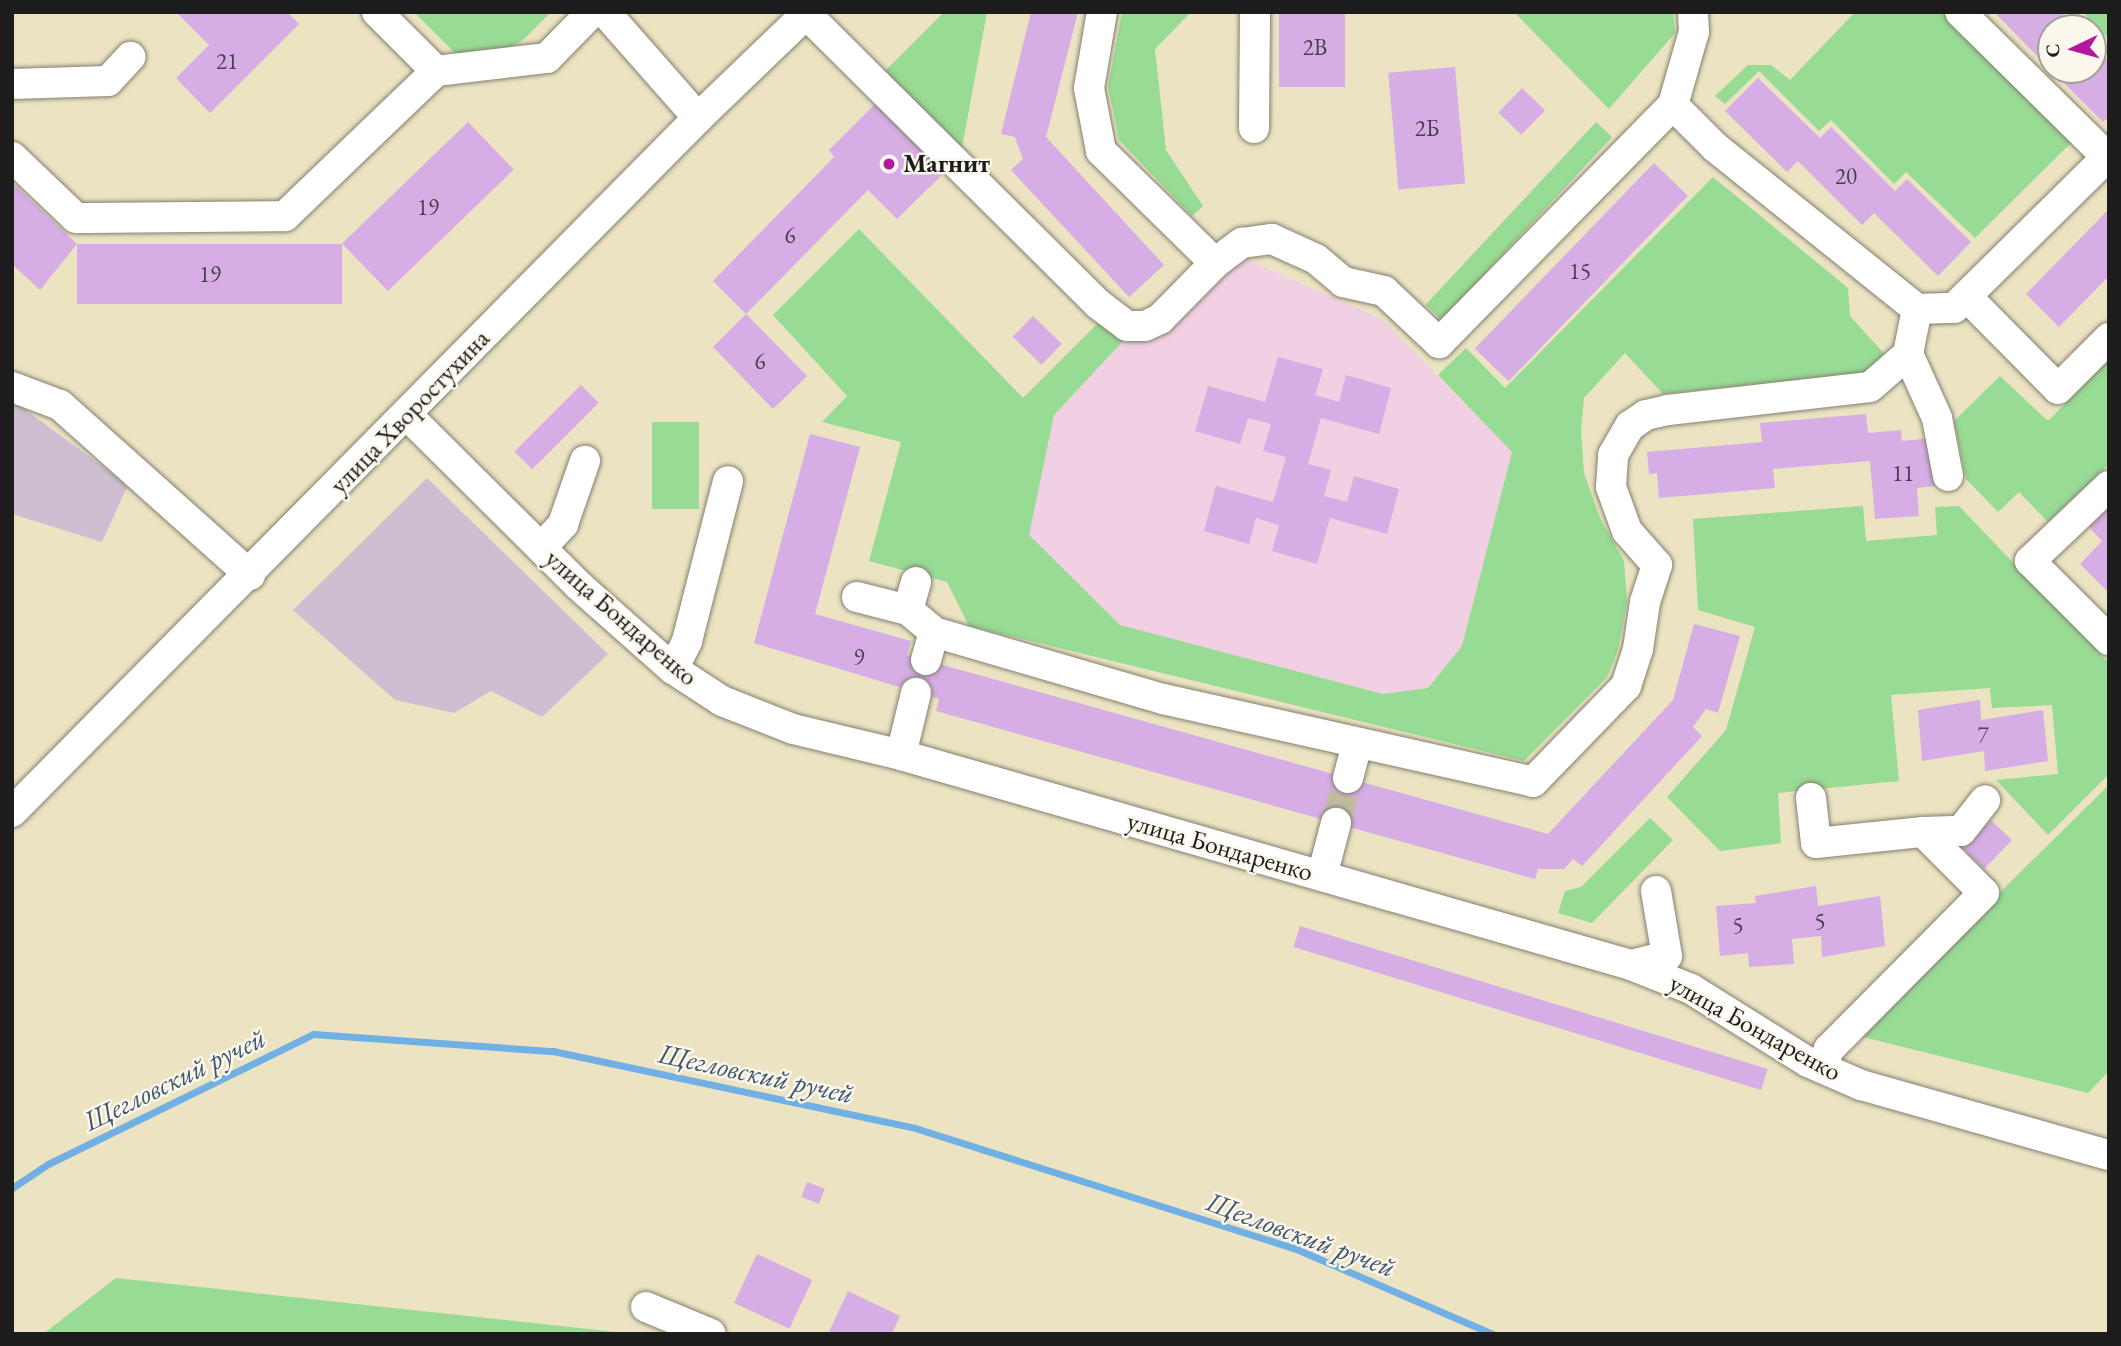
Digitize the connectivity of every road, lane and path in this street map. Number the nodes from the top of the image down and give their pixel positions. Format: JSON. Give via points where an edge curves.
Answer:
{"nodes":[{"id":1,"x":377,"y":12,"type":"edge"},
{"id":2,"x":592,"y":12,"type":"edge"},
{"id":3,"x":605,"y":12,"type":"edge"},
{"id":4,"x":1101,"y":12,"type":"edge"},
{"id":5,"x":1255,"y":12,"type":"edge"},
{"id":6,"x":1693,"y":12,"type":"edge"},
{"id":7,"x":1960,"y":12,"type":"edge"},
{"id":8,"x":807,"y":13,"type":"edge"},
{"id":9,"x":131,"y":57,"type":"dead end"},
{"id":10,"x":436,"y":71,"type":"junction"},
{"id":11,"x":12,"y":84,"type":"edge"},
{"id":12,"x":1673,"y":105,"type":"junction"},
{"id":13,"x":698,"y":118,"type":"junction"},
{"id":14,"x":1254,"y":128,"type":"dead end"},
{"id":15,"x":12,"y":157,"type":"edge"},
{"id":16,"x":1215,"y":263,"type":"junction"},
{"id":17,"x":1967,"y":297,"type":"junction"},
{"id":18,"x":1917,"y":309,"type":"junction"},
{"id":19,"x":2109,"y":338,"type":"edge"},
{"id":20,"x":1908,"y":354,"type":"junction"},
{"id":21,"x":12,"y":387,"type":"edge"},
{"id":22,"x":408,"y":416,"type":"junction"},
{"id":23,"x":585,"y":461,"type":"dead end"},
{"id":24,"x":1948,"y":476,"type":"dead end"},
{"id":25,"x":728,"y":481,"type":"dead end"},
{"id":26,"x":2109,"y":486,"type":"edge"},
{"id":27,"x":541,"y":548,"type":"junction"},
{"id":28,"x":250,"y":575,"type":"junction"},
{"id":29,"x":857,"y":597,"type":"dead end"},
{"id":30,"x":2109,"y":640,"type":"edge"},
{"id":31,"x":673,"y":669,"type":"junction"},
{"id":32,"x":916,"y":693,"type":"dead end"},
{"id":33,"x":1357,"y":744,"type":"junction"},
{"id":34,"x":901,"y":755,"type":"junction"},
{"id":35,"x":1349,"y":778,"type":"tunnel mouth"},
{"id":36,"x":1811,"y":798,"type":"dead end"},
{"id":37,"x":1985,"y":800,"type":"dead end"},
{"id":38,"x":12,"y":812,"type":"edge"},
{"id":39,"x":1336,"y":823,"type":"tunnel mouth"},
{"id":40,"x":1923,"y":832,"type":"junction"},
{"id":41,"x":1322,"y":876,"type":"junction"},
{"id":42,"x":1656,"y":891,"type":"dead end"},
{"id":43,"x":1631,"y":965,"type":"junction"},
{"id":44,"x":1822,"y":1067,"type":"junction"},
{"id":45,"x":2109,"y":1155,"type":"edge"},
{"id":46,"x":646,"y":1307,"type":"dead end"},
{"id":47,"x":712,"y":1334,"type":"edge"}],
"edges":[{"from":1,"to":10,"type":"street"},
{"from":2,"to":10,"type":"street","via":[[547,58]]},
{"from":3,"to":13,"type":"street"},
{"from":4,"to":16,"type":"street","via":[[1089,88],[1101,151]]},
{"from":5,"to":14,"type":"street"},
{"from":6,"to":12,"type":"street","via":[[1694,32]]},
{"from":7,"to":17,"type":"street","via":[[2108,157]]},
{"from":8,"to":13,"type":"street","name":"улица Хворостухина"},
{"from":8,"to":16,"type":"street","via":[[1098,304],[1127,326],[1160,319]]},
{"from":9,"to":11,"type":"street","via":[[108,81]]},
{"from":10,"to":15,"type":"street","via":[[285,216],[76,218]]},
{"from":12,"to":16,"type":"street","via":[[1439,343],[1384,290],[1343,282],[1316,259],[1272,239],[1242,243]]},
{"from":12,"to":18,"type":"street","via":[[1715,147]]},
{"from":13,"to":22,"type":"street","name":"улица Хворостухина"},
{"from":17,"to":18,"type":"street","via":[[1954,308]]},
{"from":17,"to":19,"type":"street","via":[[2057,389]]},
{"from":18,"to":20,"type":"street"},
{"from":20,"to":24,"type":"street","via":[[1937,418]]},
{"from":20,"to":33,"type":"street","via":[[1870,387],[1668,410],[1646,415],[1630,426],[1613,455],[1611,487],[1627,531],[1657,565],[1645,602],[1638,649],[1626,686],[1533,782]]},
{"from":21,"to":28,"type":"street","via":[[60,405]]},
{"from":22,"to":27,"type":"street","name":"улица Бондаренко"},
{"from":22,"to":28,"type":"street","name":"улица Хворостухина"},
{"from":23,"to":27,"type":"street","via":[[563,524]]},
{"from":25,"to":31,"type":"street","via":[[687,640]]},
{"from":26,"to":30,"type":"street","via":[[2030,561]]},
{"from":27,"to":31,"type":"street","name":"улица Бондаренко"},
{"from":28,"to":38,"type":"street","name":"улица Хворостухина"},
{"from":29,"to":33,"type":"street","via":[[912,596],[930,646]]},
{"from":31,"to":34,"type":"street","name":"улица Бондаренко","via":[[722,701],[793,730]]},
{"from":32,"to":34,"type":"street"},
{"from":33,"to":35,"type":"street"},
{"from":34,"to":41,"type":"street","name":"улица Бондаренко"},
{"from":36,"to":40,"type":"street","via":[[1816,843]]},
{"from":37,"to":40,"type":"street","via":[[1961,831]]},
{"from":39,"to":41,"type":"street"},
{"from":40,"to":44,"type":"street","via":[[1984,892],[1829,1049]]},
{"from":41,"to":43,"type":"street","name":"улица Бондаренко"},
{"from":42,"to":43,"type":"street","via":[[1667,956]]},
{"from":43,"to":44,"type":"street","name":"улица Бондаренко","via":[[1691,989]]},
{"from":44,"to":45,"type":"street","name":"улица Бондаренко","via":[[1861,1085]]},
{"from":46,"to":47,"type":"street"}]}
